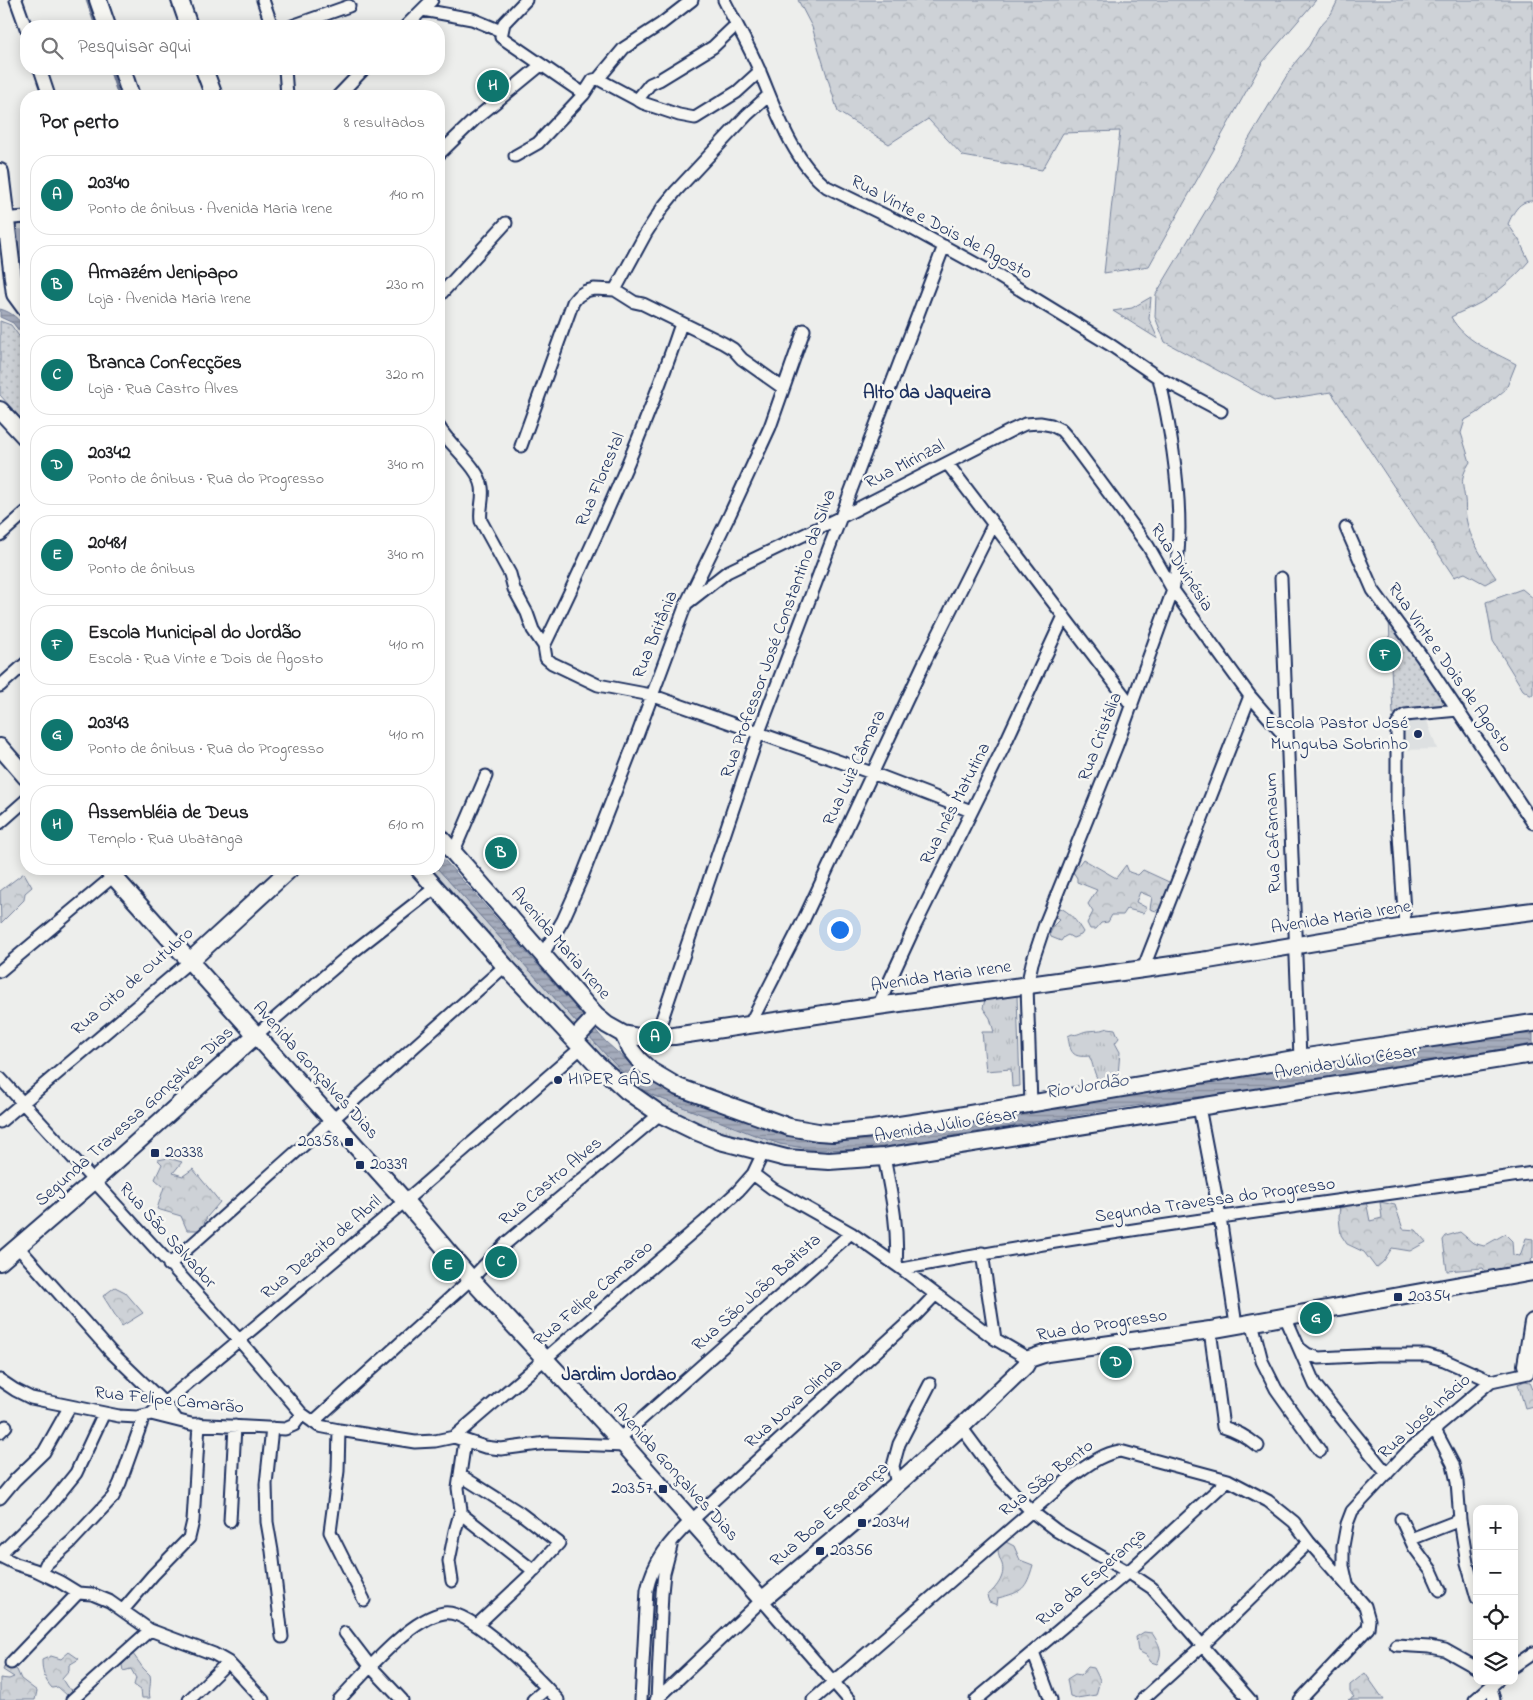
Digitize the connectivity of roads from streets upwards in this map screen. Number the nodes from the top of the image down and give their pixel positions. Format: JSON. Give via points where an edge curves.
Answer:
{"nodes":[{"id":1,"x":16,"y":0,"type":"edge"},
{"id":2,"x":98,"y":0,"type":"edge"},
{"id":3,"x":180,"y":0,"type":"edge"},
{"id":4,"x":263,"y":0,"type":"edge"},
{"id":5,"x":432,"y":0,"type":"edge"},
{"id":6,"x":526,"y":0,"type":"edge"},
{"id":7,"x":692,"y":0,"type":"edge"},
{"id":8,"x":724,"y":0,"type":"edge"},
{"id":9,"x":349,"y":6,"type":"dead end"},
{"id":10,"x":423,"y":10,"type":"junction"},
{"id":11,"x":23,"y":20,"type":"edge"},
{"id":12,"x":105,"y":20,"type":"edge"},
{"id":13,"x":187,"y":20,"type":"edge"},
{"id":14,"x":270,"y":20,"type":"edge"},
{"id":15,"x":309,"y":20,"type":"edge"},
{"id":16,"x":412,"y":20,"type":"edge"},
{"id":17,"x":736,"y":25,"type":"junction"},
{"id":18,"x":501,"y":34,"type":"junction"},
{"id":19,"x":541,"y":65,"type":"junction"},
{"id":20,"x":760,"y":71,"type":"junction"},
{"id":21,"x":42,"y":75,"type":"edge"},
{"id":22,"x":124,"y":75,"type":"edge"},
{"id":23,"x":206,"y":75,"type":"edge"},
{"id":24,"x":285,"y":75,"type":"edge"},
{"id":25,"x":358,"y":75,"type":"edge"},
{"id":26,"x":598,"y":79,"type":"junction"},
{"id":27,"x":47,"y":90,"type":"edge"},
{"id":28,"x":129,"y":90,"type":"edge"},
{"id":29,"x":212,"y":90,"type":"edge"},
{"id":30,"x":287,"y":90,"type":"edge"},
{"id":31,"x":344,"y":90,"type":"edge"},
{"id":32,"x":584,"y":94,"type":"junction"},
{"id":33,"x":769,"y":95,"type":"junction"},
{"id":34,"x":637,"y":100,"type":"junction"},
{"id":35,"x":445,"y":148,"type":"edge"},
{"id":36,"x":515,"y":156,"type":"dead end"},
{"id":37,"x":0,"y":172,"type":"edge"},
{"id":38,"x":20,"y":217,"type":"edge"},
{"id":39,"x":2,"y":219,"type":"edge"},
{"id":40,"x":506,"y":223,"type":"dead end"},
{"id":41,"x":944,"y":246,"type":"junction"},
{"id":42,"x":445,"y":289,"type":"edge"},
{"id":43,"x":615,"y":290,"type":"junction"},
{"id":44,"x":7,"y":295,"type":"edge"},
{"id":45,"x":20,"y":305,"type":"edge"},
{"id":46,"x":681,"y":324,"type":"junction"},
{"id":47,"x":804,"y":330,"type":"dead end"},
{"id":48,"x":1159,"y":378,"type":"junction"},
{"id":49,"x":783,"y":388,"type":"junction"},
{"id":50,"x":0,"y":410,"type":"edge"},
{"id":51,"x":1221,"y":411,"type":"dead end"},
{"id":52,"x":1040,"y":423,"type":"joint"},
{"id":53,"x":20,"y":432,"type":"edge"},
{"id":54,"x":445,"y":436,"type":"edge"},
{"id":55,"x":522,"y":446,"type":"dead end"},
{"id":56,"x":947,"y":463,"type":"junction"},
{"id":57,"x":20,"y":517,"type":"edge"},
{"id":58,"x":841,"y":518,"type":"junction"},
{"id":59,"x":993,"y":525,"type":"junction"},
{"id":60,"x":1346,"y":528,"type":"dead end"},
{"id":61,"x":0,"y":535,"type":"edge"},
{"id":62,"x":1281,"y":578,"type":"dead end"},
{"id":63,"x":1172,"y":590,"type":"junction"},
{"id":64,"x":686,"y":604,"type":"junction"},
{"id":65,"x":1064,"y":616,"type":"junction"},
{"id":66,"x":544,"y":646,"type":"junction"},
{"id":67,"x":20,"y":668,"type":"edge"},
{"id":68,"x":0,"y":686,"type":"edge"},
{"id":69,"x":651,"y":696,"type":"junction"},
{"id":70,"x":1250,"y":696,"type":"junction"},
{"id":71,"x":1132,"y":706,"type":"junction"},
{"id":72,"x":1458,"y":710,"type":"junction"},
{"id":73,"x":759,"y":732,"type":"junction"},
{"id":74,"x":1288,"y":740,"type":"junction"},
{"id":75,"x":0,"y":747,"type":"edge"},
{"id":76,"x":20,"y":770,"type":"edge"},
{"id":77,"x":872,"y":773,"type":"junction"},
{"id":78,"x":486,"y":776,"type":"dead end"},
{"id":79,"x":20,"y":805,"type":"edge"},
{"id":80,"x":971,"y":811,"type":"junction"},
{"id":81,"x":0,"y":823,"type":"edge"},
{"id":82,"x":1533,"y":823,"type":"edge"},
{"id":83,"x":445,"y":843,"type":"edge"},
{"id":84,"x":453,"y":853,"type":"junction"},
{"id":85,"x":109,"y":875,"type":"edge"},
{"id":86,"x":117,"y":875,"type":"edge"},
{"id":87,"x":283,"y":875,"type":"edge"},
{"id":88,"x":425,"y":875,"type":"edge"},
{"id":89,"x":436,"y":887,"type":"junction"},
{"id":90,"x":1533,"y":911,"type":"edge"},
{"id":91,"x":1405,"y":927,"type":"junction"},
{"id":92,"x":1297,"y":945,"type":"junction"},
{"id":93,"x":543,"y":954,"type":"junction"},
{"id":94,"x":190,"y":961,"type":"junction"},
{"id":95,"x":505,"y":966,"type":"junction"},
{"id":96,"x":1143,"y":969,"type":"junction"},
{"id":97,"x":0,"y":971,"type":"edge"},
{"id":98,"x":1026,"y":986,"type":"junction"},
{"id":99,"x":878,"y":1006,"type":"junction"},
{"id":100,"x":594,"y":1018,"type":"junction"},
{"id":101,"x":1533,"y":1023,"type":"edge"},
{"id":102,"x":749,"y":1026,"type":"junction"},
{"id":103,"x":623,"y":1034,"type":"junction"},
{"id":104,"x":256,"y":1035,"type":"junction"},
{"id":105,"x":656,"y":1037,"type":"junction"},
{"id":106,"x":578,"y":1041,"type":"junction"},
{"id":107,"x":1533,"y":1054,"type":"edge"},
{"id":108,"x":1300,"y":1058,"type":"junction"},
{"id":109,"x":0,"y":1078,"type":"edge"},
{"id":110,"x":23,"y":1102,"type":"junction"},
{"id":111,"x":1030,"y":1104,"type":"junction"},
{"id":112,"x":1200,"y":1107,"type":"junction"},
{"id":113,"x":660,"y":1114,"type":"junction"},
{"id":114,"x":331,"y":1121,"type":"junction"},
{"id":115,"x":0,"y":1122,"type":"edge"},
{"id":116,"x":763,"y":1153,"type":"junction"},
{"id":117,"x":884,"y":1156,"type":"junction"},
{"id":118,"x":1533,"y":1173,"type":"edge"},
{"id":119,"x":753,"y":1174,"type":"junction"},
{"id":120,"x":94,"y":1181,"type":"junction"},
{"id":121,"x":405,"y":1201,"type":"junction"},
{"id":122,"x":1220,"y":1218,"type":"junction"},
{"id":123,"x":851,"y":1233,"type":"junction"},
{"id":124,"x":18,"y":1247,"type":"junction"},
{"id":125,"x":982,"y":1254,"type":"junction"},
{"id":126,"x":0,"y":1262,"type":"edge"},
{"id":127,"x":168,"y":1265,"type":"junction"},
{"id":128,"x":899,"y":1267,"type":"junction"},
{"id":129,"x":1533,"y":1272,"type":"edge"},
{"id":130,"x":471,"y":1279,"type":"junction"},
{"id":131,"x":935,"y":1295,"type":"junction"},
{"id":132,"x":1286,"y":1316,"type":"junction"},
{"id":133,"x":1533,"y":1322,"type":"edge"},
{"id":134,"x":1244,"y":1323,"type":"junction"},
{"id":135,"x":1210,"y":1330,"type":"junction"},
{"id":136,"x":995,"y":1339,"type":"junction"},
{"id":137,"x":240,"y":1341,"type":"junction"},
{"id":138,"x":1298,"y":1348,"type":"junction"},
{"id":139,"x":1029,"y":1359,"type":"junction"},
{"id":140,"x":546,"y":1360,"type":"junction"},
{"id":141,"x":1530,"y":1371,"type":"edge"},
{"id":142,"x":1491,"y":1381,"type":"junction"},
{"id":143,"x":1,"y":1382,"type":"edge"},
{"id":144,"x":930,"y":1384,"type":"dead end"},
{"id":145,"x":164,"y":1403,"type":"junction"},
{"id":146,"x":70,"y":1406,"type":"junction"},
{"id":147,"x":104,"y":1413,"type":"junction"},
{"id":148,"x":147,"y":1415,"type":"junction"},
{"id":149,"x":308,"y":1418,"type":"junction"},
{"id":150,"x":177,"y":1420,"type":"junction"},
{"id":151,"x":199,"y":1424,"type":"junction"},
{"id":152,"x":235,"y":1426,"type":"junction"},
{"id":153,"x":961,"y":1427,"type":"junction"},
{"id":154,"x":272,"y":1428,"type":"junction"},
{"id":155,"x":1434,"y":1428,"type":"junction"},
{"id":156,"x":339,"y":1430,"type":"junction"},
{"id":157,"x":460,"y":1439,"type":"junction"},
{"id":158,"x":622,"y":1443,"type":"junction"},
{"id":159,"x":1258,"y":1446,"type":"dead end"},
{"id":160,"x":1320,"y":1451,"type":"dead end"},
{"id":161,"x":1387,"y":1474,"type":"junction"},
{"id":162,"x":460,"y":1475,"type":"junction"},
{"id":163,"x":1228,"y":1480,"type":"junction"},
{"id":164,"x":897,"y":1484,"type":"junction"},
{"id":165,"x":0,"y":1498,"type":"edge"},
{"id":166,"x":1031,"y":1511,"type":"junction"},
{"id":167,"x":460,"y":1513,"type":"junction"},
{"id":168,"x":1401,"y":1519,"type":"dead end"},
{"id":169,"x":1460,"y":1520,"type":"junction"},
{"id":170,"x":230,"y":1521,"type":"dead end"},
{"id":171,"x":691,"y":1521,"type":"junction"},
{"id":172,"x":674,"y":1537,"type":"junction"},
{"id":173,"x":1411,"y":1539,"type":"junction"},
{"id":174,"x":1309,"y":1542,"type":"junction"},
{"id":175,"x":0,"y":1555,"type":"edge"},
{"id":176,"x":534,"y":1571,"type":"junction"},
{"id":177,"x":1128,"y":1572,"type":"junction"},
{"id":178,"x":42,"y":1573,"type":"junction"},
{"id":179,"x":452,"y":1581,"type":"dead end"},
{"id":180,"x":1348,"y":1587,"type":"junction"},
{"id":181,"x":1440,"y":1590,"type":"dead end"},
{"id":182,"x":78,"y":1593,"type":"junction"},
{"id":183,"x":1476,"y":1595,"type":"edge"},
{"id":184,"x":364,"y":1600,"type":"dead end"},
{"id":185,"x":762,"y":1600,"type":"junction"},
{"id":186,"x":123,"y":1610,"type":"junction"},
{"id":187,"x":477,"y":1625,"type":"junction"},
{"id":188,"x":150,"y":1630,"type":"junction"},
{"id":189,"x":345,"y":1633,"type":"dead end"},
{"id":190,"x":282,"y":1637,"type":"dead end"},
{"id":191,"x":1396,"y":1645,"type":"dead end"},
{"id":192,"x":1202,"y":1646,"type":"junction"},
{"id":193,"x":1033,"y":1652,"type":"junction"},
{"id":194,"x":1533,"y":1653,"type":"edge"},
{"id":195,"x":228,"y":1662,"type":"junction"},
{"id":196,"x":1518,"y":1662,"type":"edge"},
{"id":197,"x":11,"y":1663,"type":"dead end"},
{"id":198,"x":1473,"y":1666,"type":"edge"},
{"id":199,"x":371,"y":1667,"type":"junction"},
{"id":200,"x":833,"y":1682,"type":"junction"},
{"id":201,"x":1493,"y":1685,"type":"edge"},
{"id":202,"x":1495,"y":1685,"type":"edge"},
{"id":203,"x":547,"y":1688,"type":"junction"},
{"id":204,"x":72,"y":1700,"type":"edge"},
{"id":205,"x":189,"y":1700,"type":"edge"},
{"id":206,"x":263,"y":1700,"type":"edge"},
{"id":207,"x":339,"y":1700,"type":"edge"},
{"id":208,"x":402,"y":1700,"type":"edge"},
{"id":209,"x":533,"y":1700,"type":"edge"},
{"id":210,"x":558,"y":1700,"type":"edge"},
{"id":211,"x":642,"y":1700,"type":"edge"},
{"id":212,"x":657,"y":1700,"type":"edge"},
{"id":213,"x":813,"y":1700,"type":"edge"},
{"id":214,"x":849,"y":1700,"type":"edge"},
{"id":215,"x":976,"y":1700,"type":"edge"},
{"id":216,"x":1051,"y":1700,"type":"edge"},
{"id":217,"x":1142,"y":1700,"type":"edge"},
{"id":218,"x":1250,"y":1700,"type":"edge"},
{"id":219,"x":1300,"y":1700,"type":"edge"},
{"id":220,"x":1475,"y":1700,"type":"edge"},
{"id":221,"x":1494,"y":1700,"type":"edge"}],
"edges":[{"from":1,"to":11,"type":"street"},
{"from":2,"to":12,"type":"street"},
{"from":3,"to":13,"type":"street"},
{"from":4,"to":14,"type":"street"},
{"from":5,"to":10,"type":"street"},
{"from":6,"to":18,"type":"street","via":[[504,23]]},
{"from":7,"to":26,"type":"street","via":[[624,48]]},
{"from":8,"to":17,"type":"street","name":"Rua Vinte e Dois de Agosto"},
{"from":9,"to":15,"type":"street"},
{"from":10,"to":16,"type":"street"},
{"from":10,"to":18,"type":"street","via":[[472,19]]},
{"from":17,"to":20,"type":"street","name":"Rua Vinte e Dois de Agosto"},
{"from":17,"to":34,"type":"street","via":[[713,47],[650,84]]},
{"from":18,"to":19,"type":"street"},
{"from":19,"to":32,"type":"street"},
{"from":19,"to":35,"type":"street"},
{"from":20,"to":33,"type":"street","name":"Rua Vinte e Dois de Agosto"},
{"from":20,"to":34,"type":"street","via":[[737,92],[695,118],[679,116]]},
{"from":21,"to":27,"type":"street"},
{"from":22,"to":28,"type":"street"},
{"from":23,"to":29,"type":"street"},
{"from":24,"to":30,"type":"street"},
{"from":25,"to":31,"type":"street"},
{"from":26,"to":32,"type":"street","via":[[593,80]]},
{"from":26,"to":34,"type":"street"},
{"from":32,"to":36,"type":"street","via":[[538,143]]},
{"from":33,"to":41,"type":"street","name":"Rua Vinte e Dois de Agosto","via":[[795,148],[817,179]]},
{"from":33,"to":43,"type":"street","via":[[662,207]]},
{"from":37,"to":39,"type":"street"},
{"from":38,"to":39,"type":"street"},
{"from":39,"to":44,"type":"street"},
{"from":40,"to":42,"type":"street"},
{"from":41,"to":48,"type":"street","name":"Rua Vinte e Dois de Agosto","via":[[1069,319]]},
{"from":41,"to":58,"type":"street","name":"Rua Professor José Constantino da Silva"},
{"from":43,"to":46,"type":"street"},
{"from":43,"to":55,"type":"street","via":[[594,289],[573,302]]},
{"from":44,"to":45,"type":"street"},
{"from":46,"to":49,"type":"street","via":[[708,334],[733,349]]},
{"from":46,"to":66,"type":"street","name":"Rua Florestal","via":[[643,426],[580,573]]},
{"from":47,"to":49,"type":"street","name":"Rua Britânia"},
{"from":48,"to":51,"type":"street","name":"Rua Vinte e Dois de Agosto"},
{"from":48,"to":63,"type":"street","name":"Rua Cristália","via":[[1171,437],[1177,496],[1177,565]]},
{"from":49,"to":64,"type":"street","name":"Rua Britânia","via":[[770,427]]},
{"from":50,"to":53,"type":"street"},
{"from":52,"to":56,"type":"street","name":"Rua Mirinzal","via":[[1018,427]]},
{"from":52,"to":63,"type":"street","name":"Rua Divinésia","via":[[1061,430],[1068,438],[1148,546]]},
{"from":54,"to":66,"type":"street","via":[[480,478],[483,494],[481,522],[510,574],[533,630]]},
{"from":56,"to":58,"type":"street","name":"Rua Mirinzal"},
{"from":56,"to":59,"type":"street"},
{"from":57,"to":61,"type":"street"},
{"from":58,"to":64,"type":"street","name":"Rua Mirinzal","via":[[727,572]]},
{"from":58,"to":73,"type":"street","name":"Rua Professor José Constantino da Silva"},
{"from":59,"to":65,"type":"street"},
{"from":59,"to":77,"type":"street","name":"Rua Luiz Câmara"},
{"from":60,"to":72,"type":"street","name":"Rua Vinte e Dois de Agosto","via":[[1373,590]]},
{"from":62,"to":74,"type":"street","name":"Rua Cafarnaum"},
{"from":63,"to":70,"type":"street","name":"Rua Divinésia"},
{"from":63,"to":71,"type":"street","name":"Rua Cristália"},
{"from":64,"to":69,"type":"street","name":"Rua Britânia"},
{"from":65,"to":71,"type":"street"},
{"from":65,"to":80,"type":"street","name":"Rua Inês Matutina"},
{"from":66,"to":69,"type":"street","via":[[546,658],[552,663],[598,685]]},
{"from":67,"to":68,"type":"street"},
{"from":69,"to":73,"type":"street"},
{"from":69,"to":93,"type":"street","name":"Rua Britânia","via":[[580,882]]},
{"from":70,"to":74,"type":"street","name":"Rua Divinésia"},
{"from":70,"to":96,"type":"street"},
{"from":71,"to":98,"type":"street","name":"Rua Cristália","via":[[1045,924]]},
{"from":72,"to":82,"type":"street","name":"Rua Vinte e Dois de Agosto"},
{"from":72,"to":91,"type":"street","via":[[1406,715],[1397,725],[1396,804]]},
{"from":73,"to":77,"type":"street"},
{"from":73,"to":105,"type":"street","name":"Rua Professor José Constantino da Silva"},
{"from":74,"to":92,"type":"street","name":"Rua Cafarnaum"},
{"from":75,"to":76,"type":"street"},
{"from":77,"to":80,"type":"street"},
{"from":77,"to":102,"type":"street","name":"Rua Luiz Câmara","via":[[804,920]]},
{"from":78,"to":84,"type":"street"},
{"from":79,"to":81,"type":"street"},
{"from":80,"to":99,"type":"street","name":"Rua Inês Matutina"},
{"from":83,"to":84,"type":"street","name":"Avenida Maria Irene"},
{"from":84,"to":93,"type":"street","name":"Avenida Maria Irene"},
{"from":85,"to":97,"type":"street"},
{"from":86,"to":94,"type":"street","name":"Avenida Gonçalves Dias"},
{"from":87,"to":94,"type":"street","name":"Rua Oito de Outubro"},
{"from":88,"to":89,"type":"street","name":"Avenida Júlio César"},
{"from":89,"to":95,"type":"street","name":"Avenida Júlio César"},
{"from":89,"to":104,"type":"street","name":"Segunda Travessa Gonçalves Dias","via":[[349,955]]},
{"from":90,"to":91,"type":"street","name":"Avenida Maria Irene"},
{"from":91,"to":92,"type":"street","name":"Avenida Maria Irene"},
{"from":92,"to":96,"type":"street","name":"Avenida Maria Irene"},
{"from":92,"to":108,"type":"street","name":"Rua Cafarnaum"},
{"from":93,"to":100,"type":"street","name":"Avenida Maria Irene"},
{"from":94,"to":104,"type":"street","name":"Avenida Gonçalves Dias"},
{"from":94,"to":110,"type":"street","name":"Rua Oito de Outubro"},
{"from":95,"to":106,"type":"street","name":"Avenida Júlio César"},
{"from":95,"to":114,"type":"street"},
{"from":96,"to":98,"type":"street","name":"Avenida Maria Irene"},
{"from":98,"to":99,"type":"street","name":"Avenida Maria Irene"},
{"from":98,"to":111,"type":"street","name":"Rua Cristália"},
{"from":99,"to":102,"type":"street","name":"Avenida Maria Irene"},
{"from":100,"to":103,"type":"street","name":"Avenida Maria Irene"},
{"from":100,"to":106,"type":"street"},
{"from":101,"to":108,"type":"street","name":"Avenida Júlio César"},
{"from":102,"to":105,"type":"street","name":"Avenida Maria Irene"},
{"from":103,"to":105,"type":"street","name":"Avenida Maria Irene"},
{"from":103,"to":111,"type":"street","name":"Avenida Júlio César","via":[[639,1060],[678,1087],[762,1119],[805,1131],[880,1128]]},
{"from":104,"to":114,"type":"street","name":"Avenida Gonçalves Dias"},
{"from":104,"to":120,"type":"street","name":"Segunda Travessa Gonçalves Dias"},
{"from":106,"to":113,"type":"street","name":"Avenida Júlio César","via":[[595,1062],[627,1091]]},
{"from":106,"to":121,"type":"street","name":"Rua Dezoito de Abril"},
{"from":107,"to":112,"type":"street","name":"Avenida Júlio César"},
{"from":108,"to":111,"type":"street","name":"Avenida Júlio César"},
{"from":109,"to":110,"type":"street","name":"Rua São Salvador"},
{"from":110,"to":115,"type":"street","name":"Rua Oito de Outubro"},
{"from":110,"to":120,"type":"street","name":"Rua São Salvador"},
{"from":112,"to":117,"type":"street","name":"Avenida Júlio César"},
{"from":112,"to":122,"type":"street"},
{"from":113,"to":116,"type":"street","name":"Avenida Júlio César","via":[[720,1141]]},
{"from":113,"to":130,"type":"street","name":"Rua Castro Alves","via":[[505,1244]]},
{"from":114,"to":121,"type":"street","name":"Avenida Gonçalves Dias"},
{"from":114,"to":127,"type":"street"},
{"from":116,"to":117,"type":"street","name":"Avenida Júlio César","via":[[829,1161]]},
{"from":116,"to":119,"type":"street"},
{"from":117,"to":128,"type":"street","via":[[896,1224]]},
{"from":118,"to":122,"type":"street","name":"Segunda Travessa do Progresso"},
{"from":119,"to":123,"type":"street","name":"Rua do Progresso"},
{"from":119,"to":140,"type":"street","name":"Rua Felipe Camarao","via":[[703,1223]]},
{"from":120,"to":124,"type":"street","name":"Segunda Travessa Gonçalves Dias"},
{"from":120,"to":127,"type":"street","name":"Rua São Salvador"},
{"from":121,"to":130,"type":"street","name":"Avenida Gonçalves Dias"},
{"from":121,"to":137,"type":"street","name":"Rua Dezoito de Abril"},
{"from":122,"to":125,"type":"street","name":"Segunda Travessa do Progresso"},
{"from":122,"to":134,"type":"street"},
{"from":123,"to":128,"type":"street","name":"Rua do Progresso"},
{"from":123,"to":158,"type":"street","name":"Rua São João Batista"},
{"from":124,"to":126,"type":"street","name":"Segunda Travessa Gonçalves Dias"},
{"from":124,"to":145,"type":"street","via":[[111,1352]]},
{"from":125,"to":128,"type":"street","name":"Segunda Travessa do Progresso"},
{"from":125,"to":136,"type":"street"},
{"from":127,"to":137,"type":"street","name":"Rua São Salvador"},
{"from":128,"to":131,"type":"street","name":"Rua do Progresso"},
{"from":129,"to":132,"type":"street","name":"Rua do Progresso"},
{"from":130,"to":140,"type":"street","name":"Avenida Gonçalves Dias"},
{"from":130,"to":149,"type":"street","name":"Rua Castro Alves"},
{"from":131,"to":136,"type":"street","name":"Rua do Progresso"},
{"from":131,"to":171,"type":"street","name":"Rua Nova Olinda"},
{"from":132,"to":134,"type":"street","name":"Rua do Progresso"},
{"from":132,"to":138,"type":"street"},
{"from":133,"to":141,"type":"street"},
{"from":134,"to":135,"type":"street","name":"Rua do Progresso"},
{"from":134,"to":160,"type":"street","via":[[1276,1389]]},
{"from":135,"to":139,"type":"street","name":"Rua do Progresso","via":[[1066,1350]]},
{"from":135,"to":159,"type":"street","via":[[1223,1427],[1245,1436]]},
{"from":136,"to":139,"type":"street","name":"Rua do Progresso"},
{"from":137,"to":145,"type":"street","name":"Rua Dezoito de Abril"},
{"from":137,"to":149,"type":"street","name":"Rua São Salvador"},
{"from":138,"to":142,"type":"street","via":[[1319,1358],[1427,1356]]},
{"from":138,"to":161,"type":"street","via":[[1315,1385]]},
{"from":139,"to":153,"type":"street","name":"Rua Boa Esperança"},
{"from":140,"to":157,"type":"street","name":"Rua Felipe Camarao"},
{"from":140,"to":158,"type":"street","name":"Avenida Gonçalves Dias"},
{"from":141,"to":142,"type":"street"},
{"from":142,"to":155,"type":"street","name":"Rua José Inácio"},
{"from":143,"to":146,"type":"street","name":"Rua Felipe Camarão","via":[[31,1398]]},
{"from":144,"to":164,"type":"street","via":[[899,1444],[893,1466]]},
{"from":145,"to":148,"type":"street","name":"Rua Dezoito de Abril"},
{"from":145,"to":150,"type":"street"},
{"from":146,"to":147,"type":"street","name":"Rua Felipe Camarão"},
{"from":146,"to":165,"type":"street","via":[[44,1452]]},
{"from":147,"to":148,"type":"street","name":"Rua Felipe Camarão"},
{"from":147,"to":175,"type":"street","via":[[76,1474]]},
{"from":148,"to":150,"type":"street","name":"Rua Felipe Camarão"},
{"from":148,"to":178,"type":"street","via":[[113,1497],[46,1564]]},
{"from":149,"to":154,"type":"street","name":"Rua Felipe Camarão","via":[[290,1428]]},
{"from":149,"to":156,"type":"street","via":[[319,1426]]},
{"from":150,"to":151,"type":"street","name":"Rua Felipe Camarão"},
{"from":151,"to":152,"type":"street","name":"Rua Felipe Camarão"},
{"from":151,"to":186,"type":"street","via":[[189,1538]]},
{"from":152,"to":154,"type":"street","name":"Rua Felipe Camarão"},
{"from":152,"to":170,"type":"street"},
{"from":153,"to":164,"type":"street","name":"Rua Boa Esperança"},
{"from":153,"to":166,"type":"street","via":[[995,1473]]},
{"from":154,"to":190,"type":"street","via":[[266,1484],[267,1522]]},
{"from":155,"to":161,"type":"street","name":"Rua José Inácio"},
{"from":155,"to":169,"type":"street","via":[[1453,1464]]},
{"from":156,"to":157,"type":"street","via":[[415,1442]]},
{"from":156,"to":184,"type":"street","via":[[338,1471],[330,1532]]},
{"from":157,"to":158,"type":"street","via":[[501,1449],[547,1443]]},
{"from":157,"to":162,"type":"street"},
{"from":158,"to":171,"type":"street","name":"Avenida Gonçalves Dias"},
{"from":161,"to":180,"type":"street","name":"Rua José Inácio","via":[[1352,1511],[1343,1546]]},
{"from":162,"to":167,"type":"street"},
{"from":162,"to":176,"type":"street","via":[[520,1513],[559,1543]]},
{"from":163,"to":166,"type":"street","name":"Rua São Bento","via":[[1120,1451],[1108,1452],[1071,1477]]},
{"from":163,"to":174,"type":"street","name":"Rua São Bento","via":[[1283,1512]]},
{"from":163,"to":177,"type":"street","name":"Rua da Esperança"},
{"from":164,"to":185,"type":"street","name":"Rua Boa Esperança"},
{"from":166,"to":177,"type":"street","via":[[1057,1531]]},
{"from":166,"to":200,"type":"street","name":"Rua São Bento"},
{"from":167,"to":176,"type":"street"},
{"from":167,"to":179,"type":"street","via":[[449,1561]]},
{"from":168,"to":173,"type":"street"},
{"from":169,"to":173,"type":"street"},
{"from":169,"to":183,"type":"street"},
{"from":171,"to":172,"type":"street","name":"Rua Nova Olinda"},
{"from":171,"to":185,"type":"street","name":"Avenida Gonçalves Dias"},
{"from":172,"to":211,"type":"street","name":"Rua Nova Olinda","via":[[650,1576]]},
{"from":172,"to":212,"type":"street","via":[[664,1573]]},
{"from":173,"to":181,"type":"street"},
{"from":174,"to":180,"type":"street","name":"Rua São Bento"},
{"from":174,"to":192,"type":"street"},
{"from":175,"to":178,"type":"street"},
{"from":176,"to":187,"type":"street"},
{"from":177,"to":192,"type":"street","via":[[1152,1588]]},
{"from":177,"to":193,"type":"street","name":"Rua da Esperança"},
{"from":178,"to":182,"type":"street"},
{"from":180,"to":219,"type":"street","via":[[1365,1606],[1368,1628]]},
{"from":182,"to":186,"type":"street","via":[[92,1594]]},
{"from":182,"to":197,"type":"street"},
{"from":185,"to":200,"type":"street","name":"Avenida Gonçalves Dias"},
{"from":185,"to":212,"type":"street","name":"Rua Boa Esperança"},
{"from":186,"to":188,"type":"street"},
{"from":187,"to":199,"type":"street","via":[[462,1616],[445,1613],[425,1620]]},
{"from":187,"to":203,"type":"street"},
{"from":188,"to":195,"type":"street"},
{"from":188,"to":204,"type":"street"},
{"from":189,"to":199,"type":"street"},
{"from":191,"to":198,"type":"street","via":[[1445,1650]]},
{"from":192,"to":217,"type":"street"},
{"from":192,"to":218,"type":"street"},
{"from":193,"to":215,"type":"street","name":"Rua da Esperança"},
{"from":193,"to":216,"type":"street"},
{"from":194,"to":196,"type":"street"},
{"from":195,"to":205,"type":"street"},
{"from":195,"to":206,"type":"street"},
{"from":199,"to":207,"type":"street"},
{"from":199,"to":208,"type":"street"},
{"from":200,"to":213,"type":"street","name":"Rua São Bento"},
{"from":200,"to":214,"type":"street","name":"Avenida Gonçalves Dias"},
{"from":201,"to":220,"type":"street"},
{"from":202,"to":221,"type":"street"},
{"from":203,"to":209,"type":"street"},
{"from":203,"to":210,"type":"street"}]}
